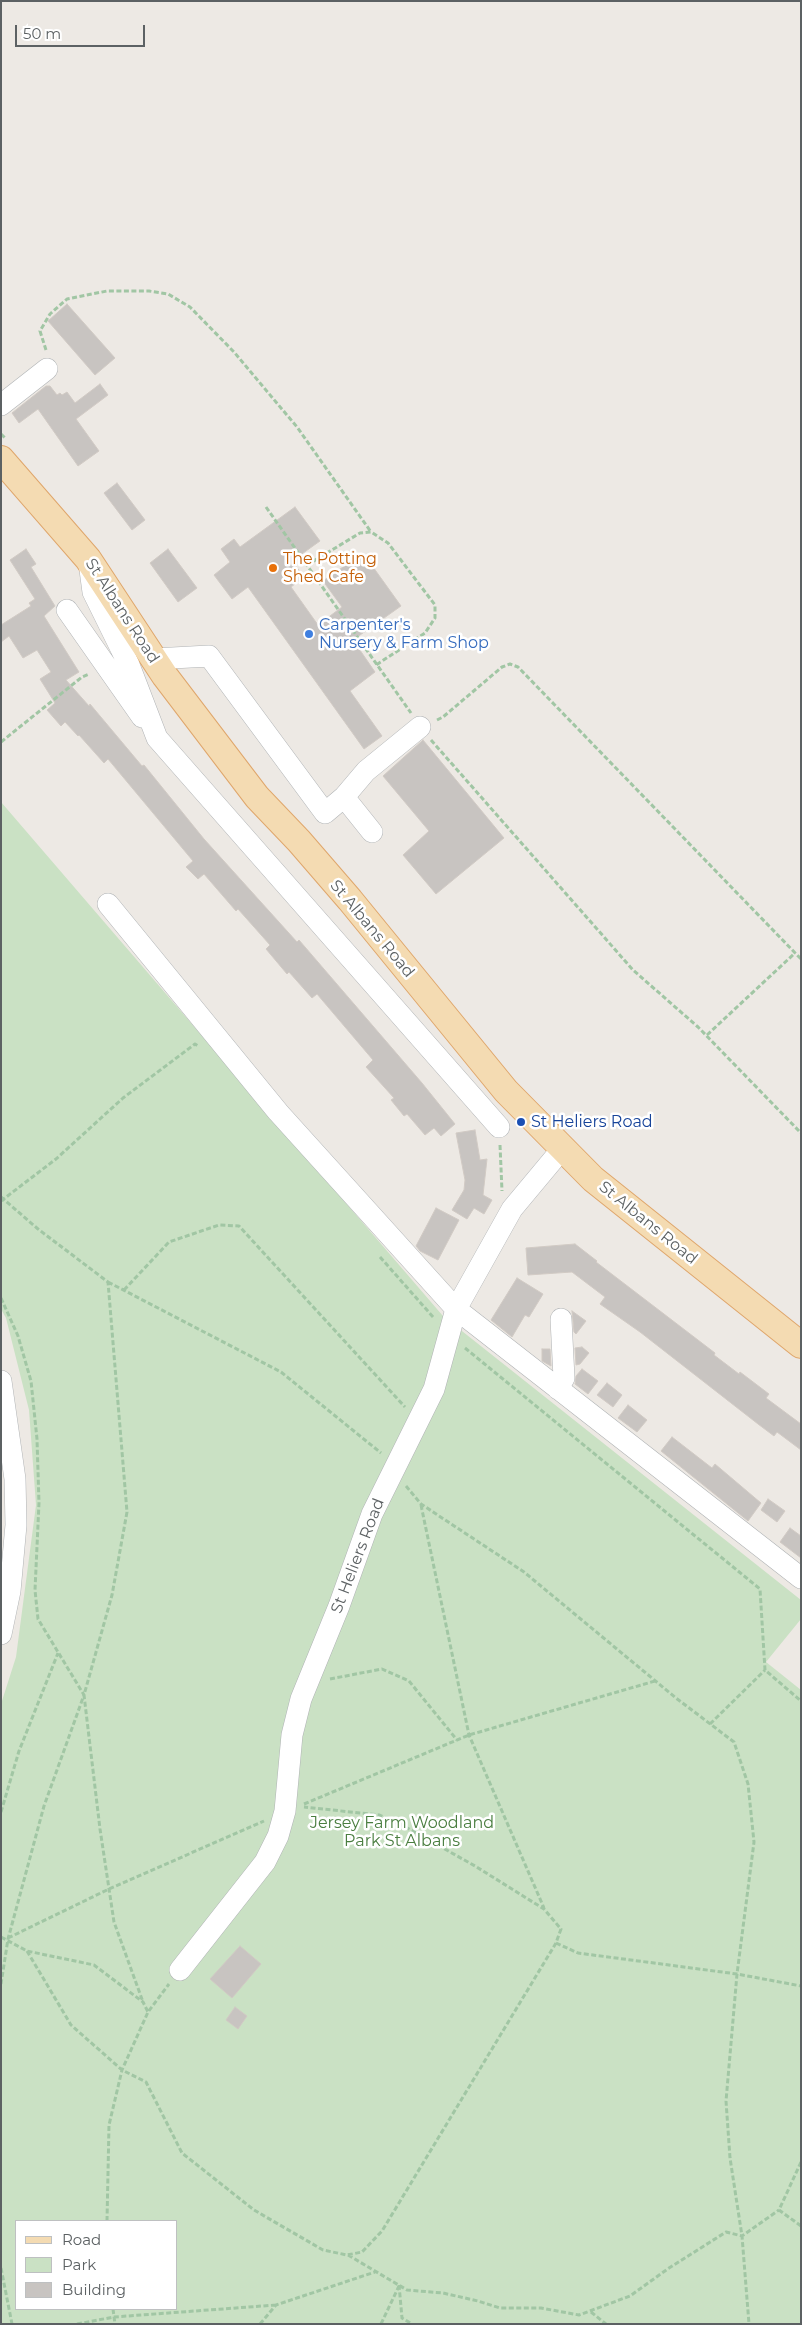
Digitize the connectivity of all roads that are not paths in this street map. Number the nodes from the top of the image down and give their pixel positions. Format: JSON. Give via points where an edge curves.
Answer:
{"nodes":[{"id":1,"x":47,"y":369,"type":"road end"},
{"id":2,"x":1,"y":405,"type":"edge"},
{"id":3,"x":1,"y":459,"type":"edge"},
{"id":4,"x":88,"y":559,"type":"junction"},
{"id":5,"x":67,"y":610,"type":"dead end"},
{"id":6,"x":154,"y":659,"type":"junction"},
{"id":7,"x":420,"y":727,"type":"road end"},
{"id":8,"x":157,"y":738,"type":"junction"},
{"id":9,"x":344,"y":797,"type":"junction"},
{"id":10,"x":372,"y":832,"type":"dead end"},
{"id":11,"x":108,"y":904,"type":"dead end"},
{"id":12,"x":499,"y":1127,"type":"road end"},
{"id":13,"x":562,"y":1149,"type":"junction"},
{"id":14,"x":456,"y":1309,"type":"junction"},
{"id":15,"x":560,"y":1319,"type":"dead end"},
{"id":16,"x":801,"y":1345,"type":"edge"},
{"id":17,"x":1,"y":1381,"type":"edge"},
{"id":18,"x":558,"y":1389,"type":"junction"},
{"id":19,"x":801,"y":1578,"type":"edge"},
{"id":20,"x":1,"y":1634,"type":"edge"},
{"id":21,"x":180,"y":1970,"type":"road end"}],
"edges":[{"from":1,"to":2,"type":"street"},
{"from":3,"to":4,"type":"main road","name":"St Albans Road"},
{"from":4,"to":6,"type":"main road","name":"St Albans Road"},
{"from":4,"to":8,"type":"street","via":[[94,592],[130,665]]},
{"from":5,"to":8,"type":"street"},
{"from":6,"to":9,"type":"street","via":[[210,656],[325,813]]},
{"from":6,"to":13,"type":"main road","name":"St Albans Road","via":[[257,797],[350,900],[506,1091]]},
{"from":7,"to":9,"type":"street","via":[[366,771]]},
{"from":8,"to":12,"type":"street"},
{"from":9,"to":10,"type":"street"},
{"from":11,"to":14,"type":"street","via":[[278,1112]]},
{"from":13,"to":14,"type":"street","name":"St Heliers Road","via":[[512,1209]]},
{"from":13,"to":16,"type":"main road","name":"St Albans Road","via":[[593,1179]]},
{"from":14,"to":18,"type":"street"},
{"from":14,"to":21,"type":"street","name":"St Heliers Road","via":[[434,1389],[372,1514],[295,1717],[285,1811],[278,1836],[265,1862]]},
{"from":15,"to":18,"type":"street","via":[[564,1378]]},
{"from":17,"to":20,"type":"street","via":[[13,1462],[16,1525],[10,1591]]},
{"from":18,"to":19,"type":"street"}]}
